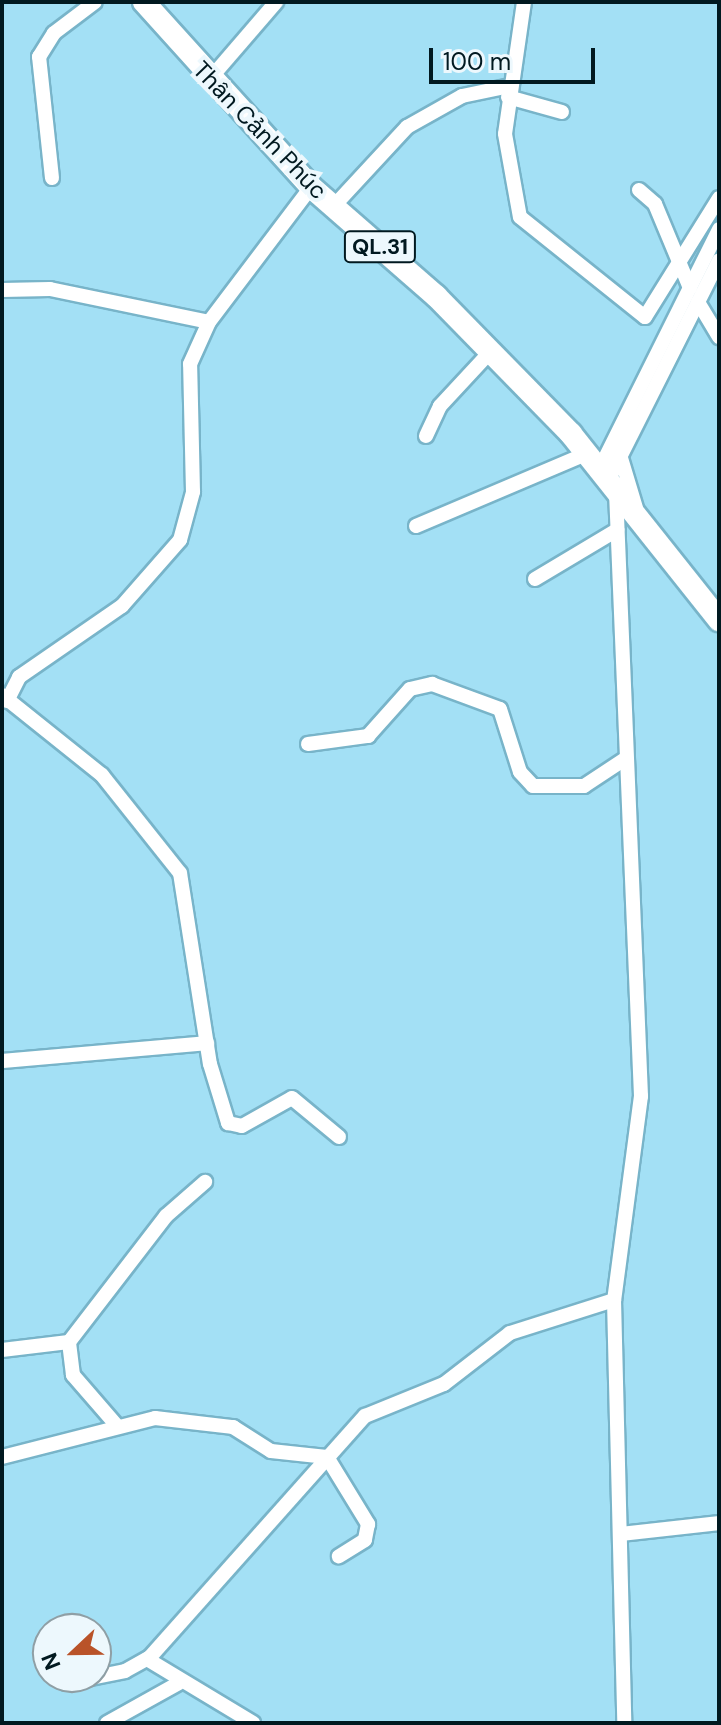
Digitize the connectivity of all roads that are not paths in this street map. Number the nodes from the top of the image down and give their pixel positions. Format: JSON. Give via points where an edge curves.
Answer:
{"nodes":[{"id":1,"x":95,"y":2,"type":"edge"},
{"id":2,"x":144,"y":2,"type":"edge"},
{"id":3,"x":276,"y":2,"type":"edge"},
{"id":4,"x":524,"y":2,"type":"edge"},
{"id":5,"x":209,"y":80,"type":"junction"},
{"id":6,"x":509,"y":92,"type":"junction"},
{"id":7,"x":562,"y":112,"type":"dead end"},
{"id":8,"x":52,"y":178,"type":"dead end"},
{"id":9,"x":311,"y":187,"type":"junction"},
{"id":10,"x":639,"y":190,"type":"dead end"},
{"id":11,"x":719,"y":198,"type":"edge"},
{"id":12,"x":333,"y":207,"type":"junction"},
{"id":13,"x":719,"y":229,"type":"edge"},
{"id":14,"x":719,"y":260,"type":"edge"},
{"id":15,"x":678,"y":262,"type":"junction"},
{"id":16,"x":690,"y":288,"type":"junction"},
{"id":17,"x":2,"y":290,"type":"edge"},
{"id":18,"x":698,"y":302,"type":"junction"},
{"id":19,"x":209,"y":322,"type":"junction"},
{"id":20,"x":719,"y":337,"type":"edge"},
{"id":21,"x":492,"y":350,"type":"junction"},
{"id":22,"x":571,"y":434,"type":"junction"},
{"id":23,"x":426,"y":436,"type":"dead end"},
{"id":24,"x":616,"y":453,"type":"junction"},
{"id":25,"x":602,"y":474,"type":"junction"},
{"id":26,"x":641,"y":523,"type":"junction"},
{"id":27,"x":416,"y":526,"type":"dead end"},
{"id":28,"x":617,"y":530,"type":"junction"},
{"id":29,"x":535,"y":579,"type":"dead end"},
{"id":30,"x":719,"y":620,"type":"edge"},
{"id":31,"x":5,"y":698,"type":"edge"},
{"id":32,"x":308,"y":744,"type":"dead end"},
{"id":33,"x":625,"y":759,"type":"junction"},
{"id":34,"x":207,"y":1043,"type":"junction"},
{"id":35,"x":2,"y":1061,"type":"edge"},
{"id":36,"x":339,"y":1137,"type":"dead end"},
{"id":37,"x":205,"y":1182,"type":"dead end"},
{"id":38,"x":614,"y":1300,"type":"junction"},
{"id":39,"x":69,"y":1342,"type":"junction"},
{"id":40,"x":2,"y":1350,"type":"edge"},
{"id":41,"x":118,"y":1427,"type":"junction"},
{"id":42,"x":2,"y":1457,"type":"edge"},
{"id":43,"x":327,"y":1457,"type":"junction"},
{"id":44,"x":719,"y":1523,"type":"edge"},
{"id":45,"x":621,"y":1534,"type":"junction"},
{"id":46,"x":339,"y":1556,"type":"dead end"},
{"id":47,"x":147,"y":1659,"type":"junction"},
{"id":48,"x":112,"y":1669,"type":"edge"},
{"id":49,"x":179,"y":1683,"type":"junction"},
{"id":50,"x":107,"y":1723,"type":"edge"},
{"id":51,"x":253,"y":1723,"type":"edge"},
{"id":52,"x":624,"y":1723,"type":"edge"}],
"edges":[{"from":1,"to":8,"type":"street","via":[[54,33],[39,57]]},
{"from":2,"to":5,"type":"highway","name":"Thân Cảnh Phúc","number":"QL.31"},
{"from":3,"to":5,"type":"street"},
{"from":4,"to":6,"type":"street"},
{"from":5,"to":9,"type":"highway","name":"Thân Cảnh Phúc","number":"QL.31"},
{"from":6,"to":7,"type":"street"},
{"from":6,"to":12,"type":"street","via":[[462,96],[407,127]]},
{"from":6,"to":15,"type":"street","via":[[505,164],[520,217],[645,317]]},
{"from":9,"to":12,"type":"highway","name":"Thân Cảnh Phúc","number":"QL.31"},
{"from":9,"to":19,"type":"street"},
{"from":10,"to":15,"type":"street","via":[[655,204]]},
{"from":11,"to":15,"type":"street"},
{"from":12,"to":21,"type":"highway","name":"Thân Cảnh Phúc","number":"QL.31"},
{"from":13,"to":16,"type":"street"},
{"from":14,"to":18,"type":"street"},
{"from":15,"to":16,"type":"street"},
{"from":16,"to":24,"type":"street"},
{"from":17,"to":19,"type":"street","via":[[50,289]]},
{"from":18,"to":20,"type":"street"},
{"from":18,"to":24,"type":"street"},
{"from":19,"to":31,"type":"street","via":[[187,374],[193,492],[180,540],[122,606],[19,677]]},
{"from":21,"to":22,"type":"highway","name":"Thân Cảnh Phúc","number":"QL.31"},
{"from":21,"to":23,"type":"street","via":[[440,406]]},
{"from":22,"to":24,"type":"street"},
{"from":22,"to":25,"type":"highway","name":"Thân Cảnh Phúc","number":"QL.31"},
{"from":24,"to":25,"type":"street"},
{"from":24,"to":26,"type":"street"},
{"from":25,"to":26,"type":"highway","number":"QL.31"},
{"from":25,"to":27,"type":"street"},
{"from":25,"to":28,"type":"street"},
{"from":26,"to":30,"type":"highway","number":"QL.31"},
{"from":28,"to":29,"type":"street"},
{"from":28,"to":33,"type":"street"},
{"from":31,"to":34,"type":"street","via":[[102,775],[180,873]]},
{"from":32,"to":33,"type":"street","via":[[368,736],[410,689],[432,684],[500,709],[520,772],[533,786],[584,786]]},
{"from":33,"to":38,"type":"street","via":[[641,1096]]},
{"from":34,"to":35,"type":"street"},
{"from":34,"to":36,"type":"street","via":[[230,1125],[292,1098]]},
{"from":37,"to":39,"type":"street","via":[[166,1216]]},
{"from":38,"to":43,"type":"street","via":[[510,1333],[444,1384],[365,1416]]},
{"from":38,"to":45,"type":"street"},
{"from":39,"to":40,"type":"street"},
{"from":39,"to":41,"type":"street","via":[[73,1375]]},
{"from":41,"to":42,"type":"street"},
{"from":41,"to":43,"type":"street","via":[[164,1418],[221,1424],[271,1451]]},
{"from":43,"to":46,"type":"street","via":[[368,1524],[365,1540]]},
{"from":43,"to":47,"type":"street"},
{"from":44,"to":45,"type":"street"},
{"from":45,"to":52,"type":"street"},
{"from":47,"to":48,"type":"street"},
{"from":47,"to":49,"type":"street"},
{"from":49,"to":50,"type":"street"},
{"from":49,"to":51,"type":"street"}]}
